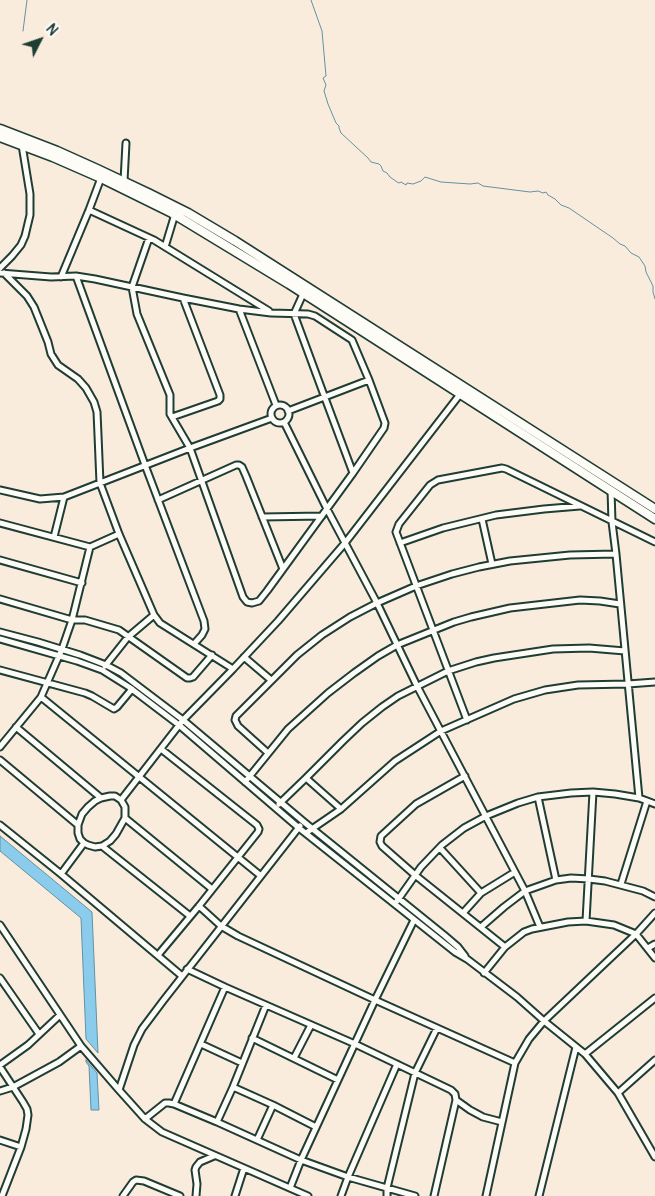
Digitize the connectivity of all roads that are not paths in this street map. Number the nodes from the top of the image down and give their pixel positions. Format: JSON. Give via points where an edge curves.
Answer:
{"nodes":[{"id":1,"x":0,"y":129,"type":"edge"},
{"id":2,"x":0,"y":137,"type":"edge"},
{"id":3,"x":126,"y":143,"type":"dead end"},
{"id":4,"x":22,"y":145,"type":"junction"},
{"id":5,"x":100,"y":178,"type":"junction"},
{"id":6,"x":124,"y":181,"type":"junction"},
{"id":7,"x":89,"y":210,"type":"junction"},
{"id":8,"x":174,"y":214,"type":"junction"},
{"id":9,"x":149,"y":238,"type":"junction"},
{"id":10,"x":165,"y":247,"type":"junction"},
{"id":11,"x":0,"y":268,"type":"edge"},
{"id":12,"x":2,"y":273,"type":"edge"},
{"id":13,"x":76,"y":276,"type":"junction"},
{"id":14,"x":61,"y":277,"type":"junction"},
{"id":15,"x":132,"y":287,"type":"junction"},
{"id":16,"x":303,"y":294,"type":"junction"},
{"id":17,"x":184,"y":298,"type":"junction"},
{"id":18,"x":239,"y":309,"type":"junction"},
{"id":19,"x":271,"y":313,"type":"junction"},
{"id":20,"x":294,"y":314,"type":"junction"},
{"id":21,"x":370,"y":380,"type":"junction"},
{"id":22,"x":462,"y":391,"type":"junction"},
{"id":23,"x":325,"y":398,"type":"junction"},
{"id":24,"x":276,"y":405,"type":"junction"},
{"id":25,"x":288,"y":411,"type":"junction"},
{"id":26,"x":172,"y":417,"type":"junction"},
{"id":27,"x":272,"y":418,"type":"junction"},
{"id":28,"x":284,"y":422,"type":"junction"},
{"id":29,"x":190,"y":448,"type":"junction"},
{"id":30,"x":144,"y":465,"type":"junction"},
{"id":31,"x":353,"y":473,"type":"junction"},
{"id":32,"x":611,"y":480,"type":"junction"},
{"id":33,"x":202,"y":481,"type":"junction"},
{"id":34,"x":100,"y":483,"type":"junction"},
{"id":35,"x":0,"y":490,"type":"edge"},
{"id":36,"x":610,"y":490,"type":"junction"},
{"id":37,"x":64,"y":497,"type":"junction"},
{"id":38,"x":158,"y":500,"type":"junction"},
{"id":39,"x":580,"y":506,"type":"junction"},
{"id":40,"x":327,"y":509,"type":"junction"},
{"id":41,"x":655,"y":509,"type":"edge"},
{"id":42,"x":322,"y":516,"type":"junction"},
{"id":43,"x":262,"y":517,"type":"junction"},
{"id":44,"x":482,"y":519,"type":"junction"},
{"id":45,"x":655,"y":519,"type":"edge"},
{"id":46,"x":612,"y":522,"type":"junction"},
{"id":47,"x":0,"y":523,"type":"edge"},
{"id":48,"x":120,"y":534,"type":"junction"},
{"id":49,"x":54,"y":537,"type":"junction"},
{"id":50,"x":655,"y":542,"type":"edge"},
{"id":51,"x":345,"y":543,"type":"junction"},
{"id":52,"x":400,"y":543,"type":"junction"},
{"id":53,"x":90,"y":547,"type":"junction"},
{"id":54,"x":616,"y":554,"type":"junction"},
{"id":55,"x":0,"y":560,"type":"edge"},
{"id":56,"x":492,"y":564,"type":"junction"},
{"id":57,"x":283,"y":570,"type":"junction"},
{"id":58,"x":82,"y":583,"type":"junction"},
{"id":59,"x":416,"y":586,"type":"junction"},
{"id":60,"x":0,"y":599,"type":"edge"},
{"id":61,"x":377,"y":603,"type":"junction"},
{"id":62,"x":620,"y":604,"type":"junction"},
{"id":63,"x":154,"y":615,"type":"junction"},
{"id":64,"x":72,"y":620,"type":"junction"},
{"id":65,"x":434,"y":630,"type":"junction"},
{"id":66,"x":0,"y":635,"type":"edge"},
{"id":67,"x":128,"y":637,"type":"junction"},
{"id":68,"x":194,"y":644,"type":"junction"},
{"id":69,"x":397,"y":645,"type":"junction"},
{"id":70,"x":62,"y":650,"type":"junction"},
{"id":71,"x":625,"y":651,"type":"junction"},
{"id":72,"x":212,"y":655,"type":"junction"},
{"id":73,"x":59,"y":656,"type":"junction"},
{"id":74,"x":244,"y":657,"type":"junction"},
{"id":75,"x":106,"y":665,"type":"junction"},
{"id":76,"x":233,"y":669,"type":"junction"},
{"id":77,"x":102,"y":670,"type":"junction"},
{"id":78,"x":0,"y":671,"type":"edge"},
{"id":79,"x":448,"y":671,"type":"junction"},
{"id":80,"x":271,"y":680,"type":"junction"},
{"id":81,"x":47,"y":682,"type":"junction"},
{"id":82,"x":655,"y":682,"type":"edge"},
{"id":83,"x":136,"y":684,"type":"junction"},
{"id":84,"x":628,"y":684,"type":"junction"},
{"id":85,"x":417,"y":686,"type":"junction"},
{"id":86,"x":132,"y":690,"type":"junction"},
{"id":87,"x":41,"y":697,"type":"junction"},
{"id":88,"x":183,"y":720,"type":"junction"},
{"id":89,"x":467,"y":720,"type":"junction"},
{"id":90,"x":179,"y":725,"type":"junction"},
{"id":91,"x":16,"y":727,"type":"junction"},
{"id":92,"x":441,"y":731,"type":"junction"},
{"id":93,"x":0,"y":747,"type":"edge"},
{"id":94,"x":161,"y":749,"type":"junction"},
{"id":95,"x":218,"y":749,"type":"junction"},
{"id":96,"x":268,"y":753,"type":"junction"},
{"id":97,"x":213,"y":755,"type":"junction"},
{"id":98,"x":0,"y":760,"type":"edge"},
{"id":99,"x":139,"y":776,"type":"junction"},
{"id":100,"x":250,"y":776,"type":"junction"},
{"id":101,"x":465,"y":776,"type":"junction"},
{"id":102,"x":306,"y":778,"type":"junction"},
{"id":103,"x":245,"y":782,"type":"junction"},
{"id":104,"x":593,"y":792,"type":"junction"},
{"id":105,"x":538,"y":797,"type":"junction"},
{"id":106,"x":101,"y":798,"type":"junction"},
{"id":107,"x":638,"y":798,"type":"junction"},
{"id":108,"x":121,"y":800,"type":"junction"},
{"id":109,"x":647,"y":800,"type":"junction"},
{"id":110,"x":281,"y":802,"type":"junction"},
{"id":111,"x":655,"y":804,"type":"edge"},
{"id":112,"x":275,"y":808,"type":"junction"},
{"id":113,"x":341,"y":809,"type":"junction"},
{"id":114,"x":486,"y":816,"type":"junction"},
{"id":115,"x":125,"y":818,"type":"junction"},
{"id":116,"x":304,"y":822,"type":"junction"},
{"id":117,"x":0,"y":825,"type":"edge"},
{"id":118,"x":78,"y":825,"type":"junction"},
{"id":119,"x":299,"y":828,"type":"junction"},
{"id":120,"x":313,"y":829,"type":"junction"},
{"id":121,"x":306,"y":833,"type":"junction"},
{"id":122,"x":84,"y":843,"type":"junction"},
{"id":123,"x":102,"y":846,"type":"junction"},
{"id":124,"x":440,"y":848,"type":"junction"},
{"id":125,"x":237,"y":858,"type":"junction"},
{"id":126,"x":352,"y":861,"type":"junction"},
{"id":127,"x":347,"y":866,"type":"junction"},
{"id":128,"x":515,"y":872,"type":"junction"},
{"id":129,"x":61,"y":874,"type":"junction"},
{"id":130,"x":415,"y":875,"type":"junction"},
{"id":131,"x":261,"y":876,"type":"junction"},
{"id":132,"x":589,"y":878,"type":"junction"},
{"id":133,"x":556,"y":880,"type":"junction"},
{"id":134,"x":378,"y":882,"type":"junction"},
{"id":135,"x":621,"y":884,"type":"junction"},
{"id":136,"x":374,"y":888,"type":"junction"},
{"id":137,"x":212,"y":889,"type":"junction"},
{"id":138,"x":525,"y":891,"type":"junction"},
{"id":139,"x":481,"y":893,"type":"junction"},
{"id":140,"x":655,"y":897,"type":"edge"},
{"id":141,"x":399,"y":899,"type":"junction"},
{"id":142,"x":395,"y":904,"type":"junction"},
{"id":143,"x":198,"y":906,"type":"junction"},
{"id":144,"x":463,"y":913,"type":"junction"},
{"id":145,"x":655,"y":913,"type":"edge"},
{"id":146,"x":190,"y":916,"type":"junction"},
{"id":147,"x":414,"y":920,"type":"junction"},
{"id":148,"x":586,"y":921,"type":"junction"},
{"id":149,"x":0,"y":925,"type":"edge"},
{"id":150,"x":432,"y":925,"type":"junction"},
{"id":151,"x":221,"y":926,"type":"junction"},
{"id":152,"x":540,"y":927,"type":"junction"},
{"id":153,"x":481,"y":928,"type":"junction"},
{"id":154,"x":428,"y":930,"type":"junction"},
{"id":155,"x":636,"y":934,"type":"junction"},
{"id":156,"x":655,"y":944,"type":"edge"},
{"id":157,"x":505,"y":947,"type":"junction"},
{"id":158,"x":648,"y":948,"type":"junction"},
{"id":159,"x":158,"y":955,"type":"junction"},
{"id":160,"x":467,"y":958,"type":"junction"},
{"id":161,"x":655,"y":958,"type":"edge"},
{"id":162,"x":187,"y":969,"type":"junction"},
{"id":163,"x":484,"y":972,"type":"junction"},
{"id":164,"x":182,"y":976,"type":"junction"},
{"id":165,"x":0,"y":978,"type":"edge"},
{"id":166,"x":225,"y":987,"type":"junction"},
{"id":167,"x":655,"y":998,"type":"edge"},
{"id":168,"x":375,"y":1000,"type":"junction"},
{"id":169,"x":266,"y":1005,"type":"junction"},
{"id":170,"x":60,"y":1015,"type":"junction"},
{"id":171,"x":544,"y":1021,"type":"junction"},
{"id":172,"x":311,"y":1024,"type":"junction"},
{"id":173,"x":437,"y":1028,"type":"junction"},
{"id":174,"x":39,"y":1034,"type":"junction"},
{"id":175,"x":252,"y":1038,"type":"junction"},
{"id":176,"x":201,"y":1044,"type":"junction"},
{"id":177,"x":355,"y":1044,"type":"junction"},
{"id":178,"x":81,"y":1046,"type":"junction"},
{"id":179,"x":576,"y":1047,"type":"junction"},
{"id":180,"x":585,"y":1054,"type":"junction"},
{"id":181,"x":294,"y":1058,"type":"junction"},
{"id":182,"x":655,"y":1060,"type":"edge"},
{"id":183,"x":242,"y":1063,"type":"junction"},
{"id":184,"x":515,"y":1063,"type":"junction"},
{"id":185,"x":397,"y":1064,"type":"junction"},
{"id":186,"x":0,"y":1066,"type":"edge"},
{"id":187,"x":415,"y":1073,"type":"junction"},
{"id":188,"x":338,"y":1080,"type":"junction"},
{"id":189,"x":13,"y":1087,"type":"junction"},
{"id":190,"x":232,"y":1087,"type":"junction"},
{"id":191,"x":119,"y":1090,"type":"junction"},
{"id":192,"x":0,"y":1091,"type":"edge"},
{"id":193,"x":618,"y":1093,"type":"junction"},
{"id":194,"x":456,"y":1100,"type":"junction"},
{"id":195,"x":174,"y":1104,"type":"junction"},
{"id":196,"x":273,"y":1105,"type":"junction"},
{"id":197,"x":145,"y":1119,"type":"junction"},
{"id":198,"x":217,"y":1122,"type":"junction"},
{"id":199,"x":502,"y":1122,"type":"junction"},
{"id":200,"x":316,"y":1127,"type":"junction"},
{"id":201,"x":0,"y":1140,"type":"edge"},
{"id":202,"x":258,"y":1140,"type":"junction"},
{"id":203,"x":20,"y":1147,"type":"junction"},
{"id":204,"x":215,"y":1156,"type":"junction"},
{"id":205,"x":655,"y":1157,"type":"edge"},
{"id":206,"x":301,"y":1160,"type":"junction"},
{"id":207,"x":244,"y":1168,"type":"junction"},
{"id":208,"x":348,"y":1177,"type":"junction"},
{"id":209,"x":290,"y":1188,"type":"junction"},
{"id":210,"x":387,"y":1188,"type":"junction"},
{"id":211,"x":2,"y":1196,"type":"edge"},
{"id":212,"x":123,"y":1196,"type":"edge"},
{"id":213,"x":180,"y":1196,"type":"edge"},
{"id":214,"x":196,"y":1196,"type":"edge"},
{"id":215,"x":234,"y":1196,"type":"edge"},
{"id":216,"x":308,"y":1196,"type":"edge"},
{"id":217,"x":341,"y":1196,"type":"edge"},
{"id":218,"x":387,"y":1196,"type":"edge"},
{"id":219,"x":415,"y":1196,"type":"edge"},
{"id":220,"x":434,"y":1196,"type":"edge"},
{"id":221,"x":486,"y":1196,"type":"edge"},
{"id":222,"x":540,"y":1196,"type":"edge"}],
"edges":[{"from":1,"to":6,"type":"main road"},
{"from":2,"to":4,"type":"main road"},
{"from":3,"to":6,"type":"street"},
{"from":4,"to":5,"type":"main road"},
{"from":4,"to":11,"type":"street","via":[[30,215],[21,245]]},
{"from":5,"to":7,"type":"street"},
{"from":5,"to":8,"type":"main road"},
{"from":6,"to":22,"type":"main road","via":[[235,241]]},
{"from":7,"to":9,"type":"street"},
{"from":7,"to":14,"type":"street"},
{"from":8,"to":10,"type":"street"},
{"from":8,"to":16,"type":"main road"},
{"from":9,"to":10,"type":"street"},
{"from":9,"to":15,"type":"street"},
{"from":10,"to":19,"type":"street"},
{"from":12,"to":14,"type":"street"},
{"from":12,"to":34,"type":"street","via":[[34,307],[51,354],[58,364],[82,383],[94,402]]},
{"from":13,"to":14,"type":"street"},
{"from":13,"to":15,"type":"street"},
{"from":13,"to":30,"type":"street"},
{"from":15,"to":17,"type":"street"},
{"from":15,"to":26,"type":"street","via":[[137,314],[170,394]]},
{"from":16,"to":20,"type":"street"},
{"from":16,"to":22,"type":"main road"},
{"from":17,"to":18,"type":"street"},
{"from":17,"to":26,"type":"street","via":[[220,400]]},
{"from":18,"to":19,"type":"street"},
{"from":18,"to":24,"type":"street"},
{"from":19,"to":20,"type":"street"},
{"from":20,"to":21,"type":"street","via":[[316,316],[352,340]]},
{"from":20,"to":23,"type":"street"},
{"from":21,"to":23,"type":"street"},
{"from":21,"to":31,"type":"street","via":[[385,423]]},
{"from":22,"to":32,"type":"main road"},
{"from":22,"to":36,"type":"main road"},
{"from":22,"to":51,"type":"street"},
{"from":23,"to":25,"type":"street"},
{"from":23,"to":31,"type":"street"},
{"from":24,"to":25,"type":"street","via":[[282,405]]},
{"from":24,"to":27,"type":"street","via":[[272,409]]},
{"from":25,"to":28,"type":"street"},
{"from":26,"to":29,"type":"street"},
{"from":27,"to":28,"type":"street","via":[[276,422]]},
{"from":27,"to":29,"type":"street"},
{"from":28,"to":40,"type":"street"},
{"from":29,"to":30,"type":"street"},
{"from":29,"to":33,"type":"street"},
{"from":30,"to":34,"type":"street"},
{"from":30,"to":38,"type":"street"},
{"from":31,"to":40,"type":"street"},
{"from":32,"to":36,"type":"street"},
{"from":32,"to":41,"type":"main road"},
{"from":33,"to":38,"type":"street"},
{"from":33,"to":43,"type":"street","via":[[239,465]]},
{"from":33,"to":57,"type":"street","via":[[247,602],[259,601]]},
{"from":34,"to":37,"type":"street"},
{"from":34,"to":48,"type":"street"},
{"from":35,"to":37,"type":"street","via":[[40,500]]},
{"from":36,"to":45,"type":"main road"},
{"from":36,"to":46,"type":"street"},
{"from":37,"to":49,"type":"street"},
{"from":38,"to":68,"type":"street","via":[[204,622],[202,634]]},
{"from":39,"to":44,"type":"street"},
{"from":39,"to":46,"type":"street"},
{"from":39,"to":52,"type":"street","via":[[502,468],[438,480],[430,485],[399,524],[396,532]]},
{"from":40,"to":42,"type":"street"},
{"from":40,"to":51,"type":"street"},
{"from":42,"to":43,"type":"street"},
{"from":42,"to":57,"type":"street"},
{"from":43,"to":57,"type":"street"},
{"from":44,"to":52,"type":"street"},
{"from":44,"to":56,"type":"street"},
{"from":46,"to":50,"type":"street"},
{"from":46,"to":54,"type":"street"},
{"from":47,"to":49,"type":"street"},
{"from":48,"to":53,"type":"street"},
{"from":48,"to":63,"type":"street"},
{"from":49,"to":53,"type":"street"},
{"from":51,"to":61,"type":"street"},
{"from":51,"to":74,"type":"street"},
{"from":52,"to":59,"type":"street"},
{"from":53,"to":58,"type":"street"},
{"from":54,"to":56,"type":"street","via":[[570,555]]},
{"from":54,"to":62,"type":"street"},
{"from":55,"to":58,"type":"street"},
{"from":56,"to":59,"type":"street"},
{"from":58,"to":64,"type":"street"},
{"from":59,"to":61,"type":"street"},
{"from":59,"to":65,"type":"street"},
{"from":60,"to":64,"type":"street"},
{"from":61,"to":69,"type":"street"},
{"from":61,"to":80,"type":"street","via":[[322,635]]},
{"from":62,"to":65,"type":"street","via":[[580,600],[520,607],[471,617]]},
{"from":62,"to":71,"type":"street"},
{"from":63,"to":67,"type":"street"},
{"from":63,"to":68,"type":"street"},
{"from":64,"to":67,"type":"street","via":[[112,627]]},
{"from":64,"to":70,"type":"street"},
{"from":65,"to":69,"type":"street"},
{"from":65,"to":79,"type":"street"},
{"from":66,"to":70,"type":"street"},
{"from":66,"to":73,"type":"street"},
{"from":67,"to":72,"type":"street","via":[[187,678],[193,677]]},
{"from":67,"to":75,"type":"street"},
{"from":68,"to":72,"type":"street"},
{"from":69,"to":85,"type":"street"},
{"from":69,"to":96,"type":"street","via":[[328,693],[288,729]]},
{"from":70,"to":73,"type":"street"},
{"from":70,"to":75,"type":"street"},
{"from":71,"to":79,"type":"street","via":[[589,648],[544,650],[494,658]]},
{"from":71,"to":84,"type":"street"},
{"from":72,"to":76,"type":"street"},
{"from":73,"to":77,"type":"street"},
{"from":73,"to":81,"type":"street"},
{"from":74,"to":76,"type":"street"},
{"from":74,"to":80,"type":"street"},
{"from":75,"to":77,"type":"street"},
{"from":75,"to":83,"type":"street"},
{"from":76,"to":88,"type":"street"},
{"from":77,"to":86,"type":"street"},
{"from":78,"to":81,"type":"street"},
{"from":79,"to":85,"type":"street"},
{"from":79,"to":89,"type":"street"},
{"from":80,"to":96,"type":"street","via":[[235,720]]},
{"from":81,"to":86,"type":"street","via":[[92,696],[114,709]]},
{"from":81,"to":87,"type":"street"},
{"from":82,"to":84,"type":"street"},
{"from":83,"to":86,"type":"street"},
{"from":83,"to":88,"type":"street"},
{"from":84,"to":89,"type":"street","via":[[545,690],[514,699]]},
{"from":84,"to":107,"type":"street"},
{"from":85,"to":92,"type":"street"},
{"from":85,"to":102,"type":"street","via":[[362,723]]},
{"from":86,"to":90,"type":"street"},
{"from":87,"to":91,"type":"street"},
{"from":87,"to":99,"type":"street"},
{"from":88,"to":90,"type":"street"},
{"from":88,"to":95,"type":"street"},
{"from":89,"to":92,"type":"street"},
{"from":90,"to":94,"type":"street"},
{"from":90,"to":97,"type":"street"},
{"from":91,"to":93,"type":"street"},
{"from":91,"to":106,"type":"street"},
{"from":92,"to":101,"type":"street"},
{"from":92,"to":113,"type":"street","via":[[395,761]]},
{"from":94,"to":99,"type":"street"},
{"from":94,"to":125,"type":"street","via":[[259,829]]},
{"from":95,"to":97,"type":"street"},
{"from":95,"to":100,"type":"street"},
{"from":96,"to":100,"type":"street"},
{"from":97,"to":103,"type":"street"},
{"from":98,"to":118,"type":"street"},
{"from":99,"to":108,"type":"street"},
{"from":99,"to":125,"type":"street"},
{"from":100,"to":103,"type":"street"},
{"from":100,"to":110,"type":"street"},
{"from":101,"to":114,"type":"street"},
{"from":101,"to":130,"type":"street","via":[[416,804],[381,836],[382,846]]},
{"from":102,"to":110,"type":"street"},
{"from":102,"to":113,"type":"street"},
{"from":103,"to":112,"type":"street"},
{"from":104,"to":105,"type":"street"},
{"from":104,"to":107,"type":"street"},
{"from":104,"to":132,"type":"street"},
{"from":105,"to":114,"type":"street"},
{"from":105,"to":133,"type":"street"},
{"from":106,"to":108,"type":"street","via":[[115,796]]},
{"from":106,"to":118,"type":"street","via":[[82,814]]},
{"from":107,"to":109,"type":"street"},
{"from":108,"to":115,"type":"street"},
{"from":109,"to":111,"type":"street"},
{"from":109,"to":135,"type":"street"},
{"from":110,"to":112,"type":"street"},
{"from":110,"to":116,"type":"street"},
{"from":112,"to":119,"type":"street"},
{"from":113,"to":120,"type":"street"},
{"from":114,"to":124,"type":"street","via":[[464,828]]},
{"from":114,"to":128,"type":"street"},
{"from":115,"to":123,"type":"street","via":[[116,834]]},
{"from":115,"to":137,"type":"street"},
{"from":116,"to":119,"type":"street"},
{"from":116,"to":120,"type":"street"},
{"from":117,"to":129,"type":"street"},
{"from":118,"to":122,"type":"street","via":[[78,833]]},
{"from":119,"to":121,"type":"street"},
{"from":119,"to":131,"type":"street"},
{"from":120,"to":121,"type":"street"},
{"from":120,"to":126,"type":"street"},
{"from":121,"to":127,"type":"street"},
{"from":122,"to":123,"type":"street"},
{"from":122,"to":129,"type":"street"},
{"from":123,"to":146,"type":"street"},
{"from":124,"to":130,"type":"street"},
{"from":124,"to":139,"type":"street"},
{"from":125,"to":131,"type":"street"},
{"from":125,"to":137,"type":"street"},
{"from":126,"to":127,"type":"street"},
{"from":126,"to":134,"type":"street"},
{"from":127,"to":136,"type":"street"},
{"from":128,"to":138,"type":"street"},
{"from":128,"to":139,"type":"street"},
{"from":129,"to":159,"type":"street"},
{"from":130,"to":141,"type":"street"},
{"from":130,"to":144,"type":"street"},
{"from":131,"to":151,"type":"street"},
{"from":132,"to":133,"type":"street"},
{"from":132,"to":135,"type":"street"},
{"from":132,"to":148,"type":"street"},
{"from":133,"to":138,"type":"street"},
{"from":134,"to":136,"type":"street"},
{"from":134,"to":141,"type":"street"},
{"from":135,"to":140,"type":"street"},
{"from":136,"to":142,"type":"street"},
{"from":137,"to":143,"type":"street"},
{"from":138,"to":152,"type":"street"},
{"from":138,"to":153,"type":"street"},
{"from":139,"to":144,"type":"street"},
{"from":141,"to":142,"type":"street"},
{"from":141,"to":150,"type":"street"},
{"from":142,"to":147,"type":"street"},
{"from":143,"to":146,"type":"street"},
{"from":143,"to":151,"type":"street"},
{"from":144,"to":153,"type":"street"},
{"from":145,"to":155,"type":"street"},
{"from":146,"to":159,"type":"street"},
{"from":147,"to":154,"type":"street"},
{"from":147,"to":168,"type":"street"},
{"from":148,"to":152,"type":"street"},
{"from":148,"to":155,"type":"street","via":[[614,925]]},
{"from":149,"to":170,"type":"street"},
{"from":150,"to":154,"type":"street"},
{"from":150,"to":160,"type":"street"},
{"from":151,"to":162,"type":"street"},
{"from":151,"to":168,"type":"street"},
{"from":152,"to":157,"type":"street","via":[[524,932]]},
{"from":153,"to":157,"type":"street"},
{"from":154,"to":160,"type":"street"},
{"from":155,"to":158,"type":"street"},
{"from":155,"to":171,"type":"street"},
{"from":156,"to":158,"type":"street"},
{"from":157,"to":163,"type":"street"},
{"from":158,"to":161,"type":"street"},
{"from":159,"to":164,"type":"street"},
{"from":160,"to":163,"type":"street"},
{"from":162,"to":164,"type":"street"},
{"from":162,"to":166,"type":"street"},
{"from":163,"to":171,"type":"street"},
{"from":164,"to":191,"type":"street","via":[[142,1029]]},
{"from":165,"to":174,"type":"street"},
{"from":166,"to":169,"type":"street"},
{"from":166,"to":176,"type":"street"},
{"from":167,"to":180,"type":"street"},
{"from":168,"to":173,"type":"street"},
{"from":168,"to":177,"type":"street"},
{"from":169,"to":172,"type":"street"},
{"from":169,"to":175,"type":"street"},
{"from":170,"to":174,"type":"street"},
{"from":170,"to":178,"type":"street"},
{"from":171,"to":179,"type":"street"},
{"from":171,"to":184,"type":"street"},
{"from":172,"to":177,"type":"street"},
{"from":172,"to":181,"type":"street"},
{"from":173,"to":184,"type":"street"},
{"from":173,"to":187,"type":"street"},
{"from":174,"to":186,"type":"street"},
{"from":175,"to":181,"type":"street"},
{"from":175,"to":183,"type":"street"},
{"from":176,"to":183,"type":"street"},
{"from":176,"to":195,"type":"street"},
{"from":177,"to":185,"type":"street"},
{"from":177,"to":188,"type":"street"},
{"from":178,"to":189,"type":"street"},
{"from":178,"to":191,"type":"street"},
{"from":179,"to":180,"type":"street"},
{"from":179,"to":222,"type":"street"},
{"from":180,"to":193,"type":"street"},
{"from":181,"to":188,"type":"street"},
{"from":182,"to":193,"type":"street"},
{"from":183,"to":190,"type":"street"},
{"from":184,"to":199,"type":"street"},
{"from":185,"to":187,"type":"street"},
{"from":185,"to":208,"type":"street"},
{"from":186,"to":189,"type":"street"},
{"from":187,"to":194,"type":"street","via":[[451,1090]]},
{"from":187,"to":210,"type":"street"},
{"from":188,"to":200,"type":"street"},
{"from":189,"to":192,"type":"street"},
{"from":189,"to":203,"type":"street","via":[[28,1116]]},
{"from":190,"to":196,"type":"street"},
{"from":190,"to":198,"type":"street"},
{"from":191,"to":197,"type":"street"},
{"from":193,"to":205,"type":"street"},
{"from":194,"to":199,"type":"street","via":[[483,1117]]},
{"from":194,"to":220,"type":"street"},
{"from":195,"to":197,"type":"street","via":[[165,1103]]},
{"from":195,"to":198,"type":"street"},
{"from":196,"to":200,"type":"street"},
{"from":196,"to":202,"type":"street"},
{"from":197,"to":204,"type":"street","via":[[162,1132]]},
{"from":198,"to":202,"type":"street"},
{"from":199,"to":221,"type":"street"},
{"from":200,"to":206,"type":"street"},
{"from":201,"to":203,"type":"street"},
{"from":202,"to":206,"type":"street"},
{"from":203,"to":211,"type":"street"},
{"from":204,"to":207,"type":"street"},
{"from":204,"to":214,"type":"street","via":[[200,1162],[195,1170]]},
{"from":206,"to":208,"type":"street"},
{"from":206,"to":209,"type":"street"},
{"from":207,"to":209,"type":"street"},
{"from":207,"to":215,"type":"street"},
{"from":208,"to":210,"type":"street"},
{"from":208,"to":217,"type":"street"},
{"from":209,"to":216,"type":"street"},
{"from":210,"to":218,"type":"street"},
{"from":210,"to":219,"type":"street"},
{"from":212,"to":213,"type":"street","via":[[136,1180]]}]}
